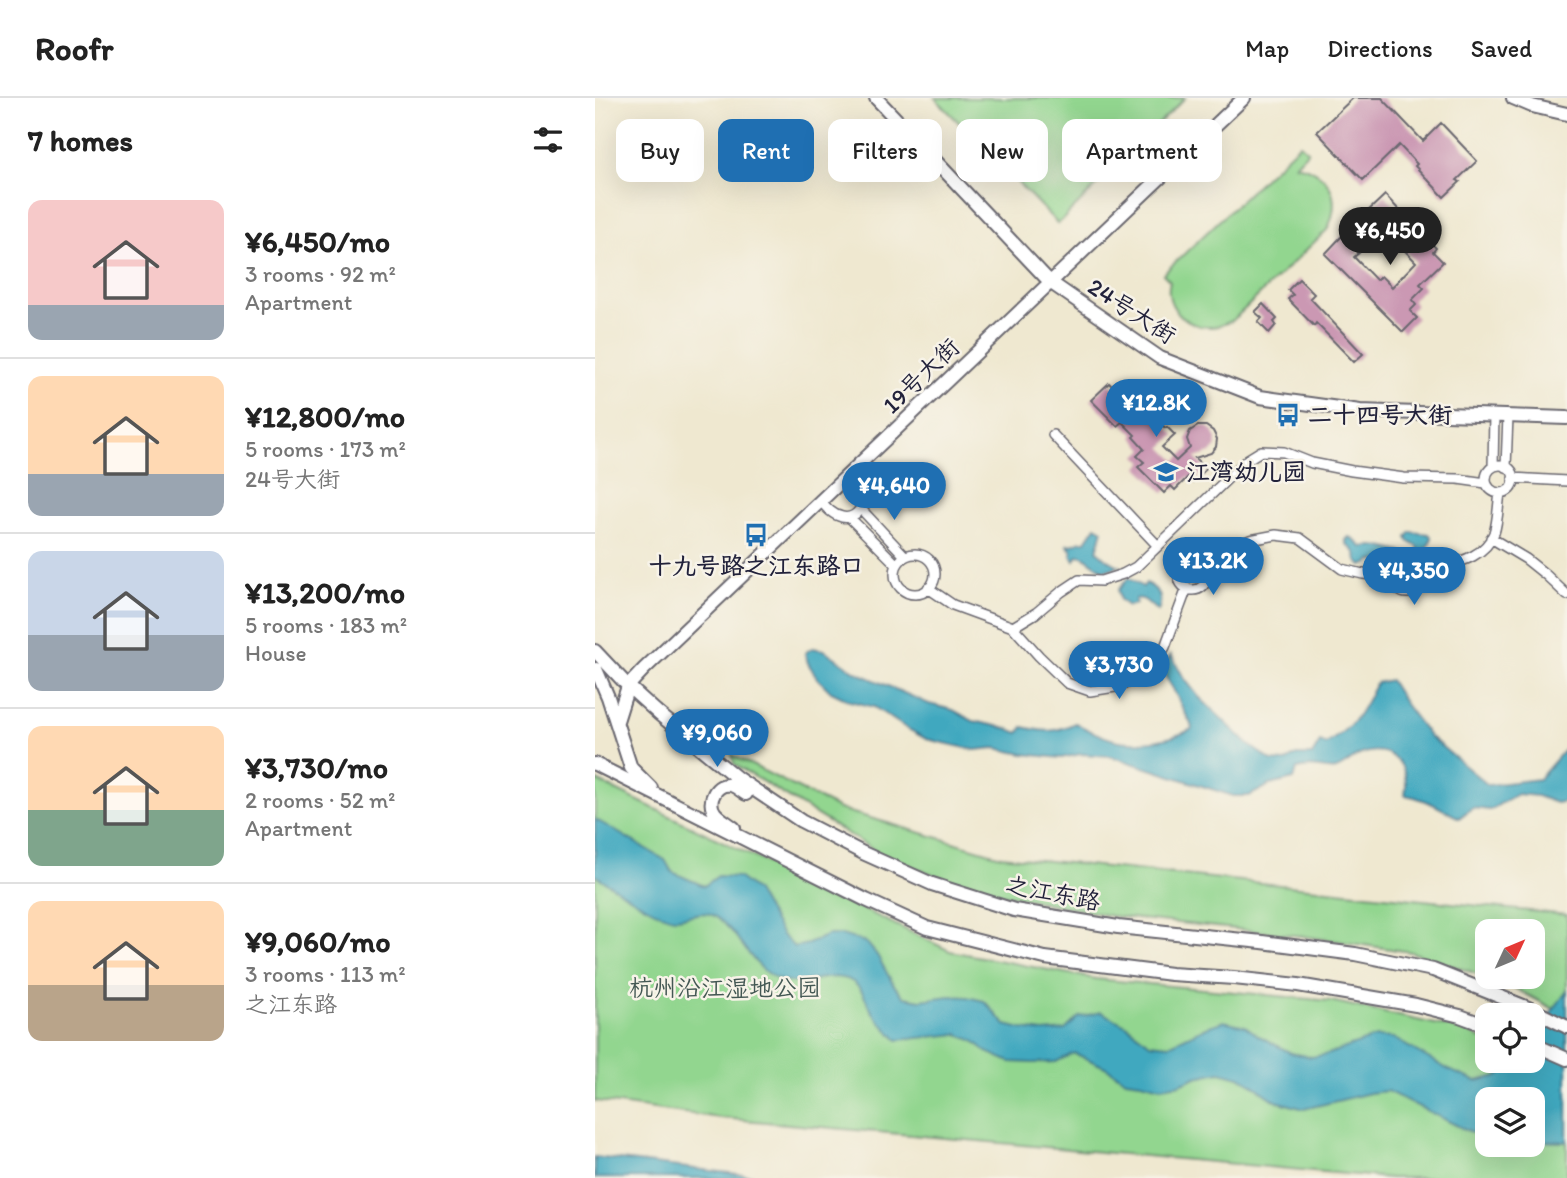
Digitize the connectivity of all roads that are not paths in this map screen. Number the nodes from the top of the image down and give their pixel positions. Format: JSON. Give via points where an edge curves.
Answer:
{"nodes":[{"id":1,"x":876,"y":98,"type":"edge"},
{"id":2,"x":1244,"y":98,"type":"edge"},
{"id":3,"x":1513,"y":98,"type":"edge"},
{"id":4,"x":1567,"y":114,"type":"edge"},
{"id":5,"x":1050,"y":282,"type":"junction"},
{"id":6,"x":1494,"y":415,"type":"junction"},
{"id":7,"x":1508,"y":416,"type":"junction"},
{"id":8,"x":1567,"y":418,"type":"edge"},
{"id":9,"x":1052,"y":435,"type":"dead end"},
{"id":10,"x":1493,"y":467,"type":"junction"},
{"id":11,"x":1506,"y":467,"type":"junction"},
{"id":12,"x":846,"y":475,"type":"junction"},
{"id":13,"x":1513,"y":478,"type":"junction"},
{"id":14,"x":1567,"y":481,"type":"edge"},
{"id":15,"x":1486,"y":483,"type":"junction"},
{"id":16,"x":1500,"y":493,"type":"junction"},
{"id":17,"x":820,"y":500,"type":"junction"},
{"id":18,"x":861,"y":509,"type":"junction"},
{"id":19,"x":849,"y":517,"type":"junction"},
{"id":20,"x":1491,"y":538,"type":"junction"},
{"id":21,"x":1158,"y":546,"type":"junction"},
{"id":22,"x":905,"y":556,"type":"junction"},
{"id":23,"x":897,"y":565,"type":"junction"},
{"id":24,"x":1204,"y":566,"type":"junction"},
{"id":25,"x":1418,"y":575,"type":"junction"},
{"id":26,"x":1395,"y":577,"type":"junction"},
{"id":27,"x":929,"y":588,"type":"junction"},
{"id":28,"x":1187,"y":588,"type":"junction"},
{"id":29,"x":1567,"y":595,"type":"edge"},
{"id":30,"x":1013,"y":627,"type":"junction"},
{"id":31,"x":595,"y":652,"type":"edge"},
{"id":32,"x":596,"y":668,"type":"edge"},
{"id":33,"x":628,"y":686,"type":"junction"},
{"id":34,"x":617,"y":721,"type":"junction"},
{"id":35,"x":595,"y":764,"type":"edge"},
{"id":36,"x":662,"y":798,"type":"junction"},
{"id":37,"x":820,"y":831,"type":"junction"},
{"id":38,"x":751,"y":843,"type":"junction"},
{"id":39,"x":1475,"y":1022,"type":"edge"},
{"id":40,"x":1567,"y":1027,"type":"edge"},
{"id":41,"x":1545,"y":1049,"type":"edge"},
{"id":42,"x":1567,"y":1059,"type":"edge"}],
"edges":[{"from":1,"to":5,"type":"main road","name":"24号大街"},
{"from":2,"to":5,"type":"main road","name":"19号大街"},
{"from":3,"to":4,"type":"main road"},
{"from":5,"to":6,"type":"main road","name":"24号大街","via":[[1160,358],[1259,397],[1360,411]]},
{"from":5,"to":12,"type":"main road","name":"19号大街"},
{"from":6,"to":7,"type":"main road","name":"24号大街"},
{"from":6,"to":10,"type":"street"},
{"from":7,"to":8,"type":"main road","name":"24号大街"},
{"from":7,"to":11,"type":"street"},
{"from":9,"to":21,"type":"street"},
{"from":10,"to":11,"type":"street"},
{"from":10,"to":15,"type":"street"},
{"from":11,"to":13,"type":"street"},
{"from":12,"to":17,"type":"main road","name":"19号大街"},
{"from":12,"to":18,"type":"street","via":[[861,491]]},
{"from":13,"to":14,"type":"street"},
{"from":13,"to":16,"type":"street","via":[[1508,490]]},
{"from":15,"to":16,"type":"street","via":[[1491,491]]},
{"from":15,"to":21,"type":"street","via":[[1352,471],[1284,452],[1261,451]]},
{"from":16,"to":20,"type":"street"},
{"from":17,"to":19,"type":"street","via":[[834,514]]},
{"from":17,"to":33,"type":"main road","name":"19号大街"},
{"from":18,"to":19,"type":"street"},
{"from":18,"to":22,"type":"street"},
{"from":19,"to":23,"type":"street"},
{"from":20,"to":25,"type":"street","via":[[1487,547],[1471,556]]},
{"from":20,"to":29,"type":"street","via":[[1526,559]]},
{"from":21,"to":30,"type":"street","via":[[1123,574],[1101,581],[1079,580]]},
{"from":22,"to":23,"type":"street"},
{"from":22,"to":27,"type":"street","via":[[918,554],[929,560],[935,578]]},
{"from":23,"to":27,"type":"street","via":[[896,578],[903,590],[916,594]]},
{"from":24,"to":26,"type":"street","via":[[1250,540],[1276,535],[1300,538],[1342,569]]},
{"from":24,"to":28,"type":"street","via":[[1208,575],[1205,585]]},
{"from":24,"to":28,"type":"street","via":[[1192,561],[1184,565],[1179,578]]},
{"from":25,"to":26,"type":"street","via":[[1404,569]]},
{"from":25,"to":26,"type":"street","via":[[1418,587],[1408,593],[1397,589]]},
{"from":27,"to":30,"type":"street","via":[[953,605]]},
{"from":28,"to":30,"type":"street","via":[[1152,669],[1115,687],[1090,691],[1067,683]]},
{"from":31,"to":33,"type":"main road","name":"之江东路"},
{"from":32,"to":33,"type":"main road"},
{"from":32,"to":34,"type":"main road"},
{"from":33,"to":34,"type":"main road"},
{"from":33,"to":37,"type":"main road","name":"之江东路","via":[[737,778]]},
{"from":34,"to":36,"type":"main road","via":[[631,768]]},
{"from":35,"to":36,"type":"main road"},
{"from":36,"to":38,"type":"main road"},
{"from":37,"to":38,"type":"main road","via":[[808,831],[786,820],[732,785],[717,788],[711,802],[713,811]]},
{"from":37,"to":40,"type":"main road","name":"之江东路","via":[[932,884],[1014,910],[1118,927],[1355,954],[1433,970]]},
{"from":38,"to":39,"type":"main road","via":[[927,928],[975,941],[1045,958],[1298,985],[1416,1005]]},
{"from":41,"to":42,"type":"main road"}]}
